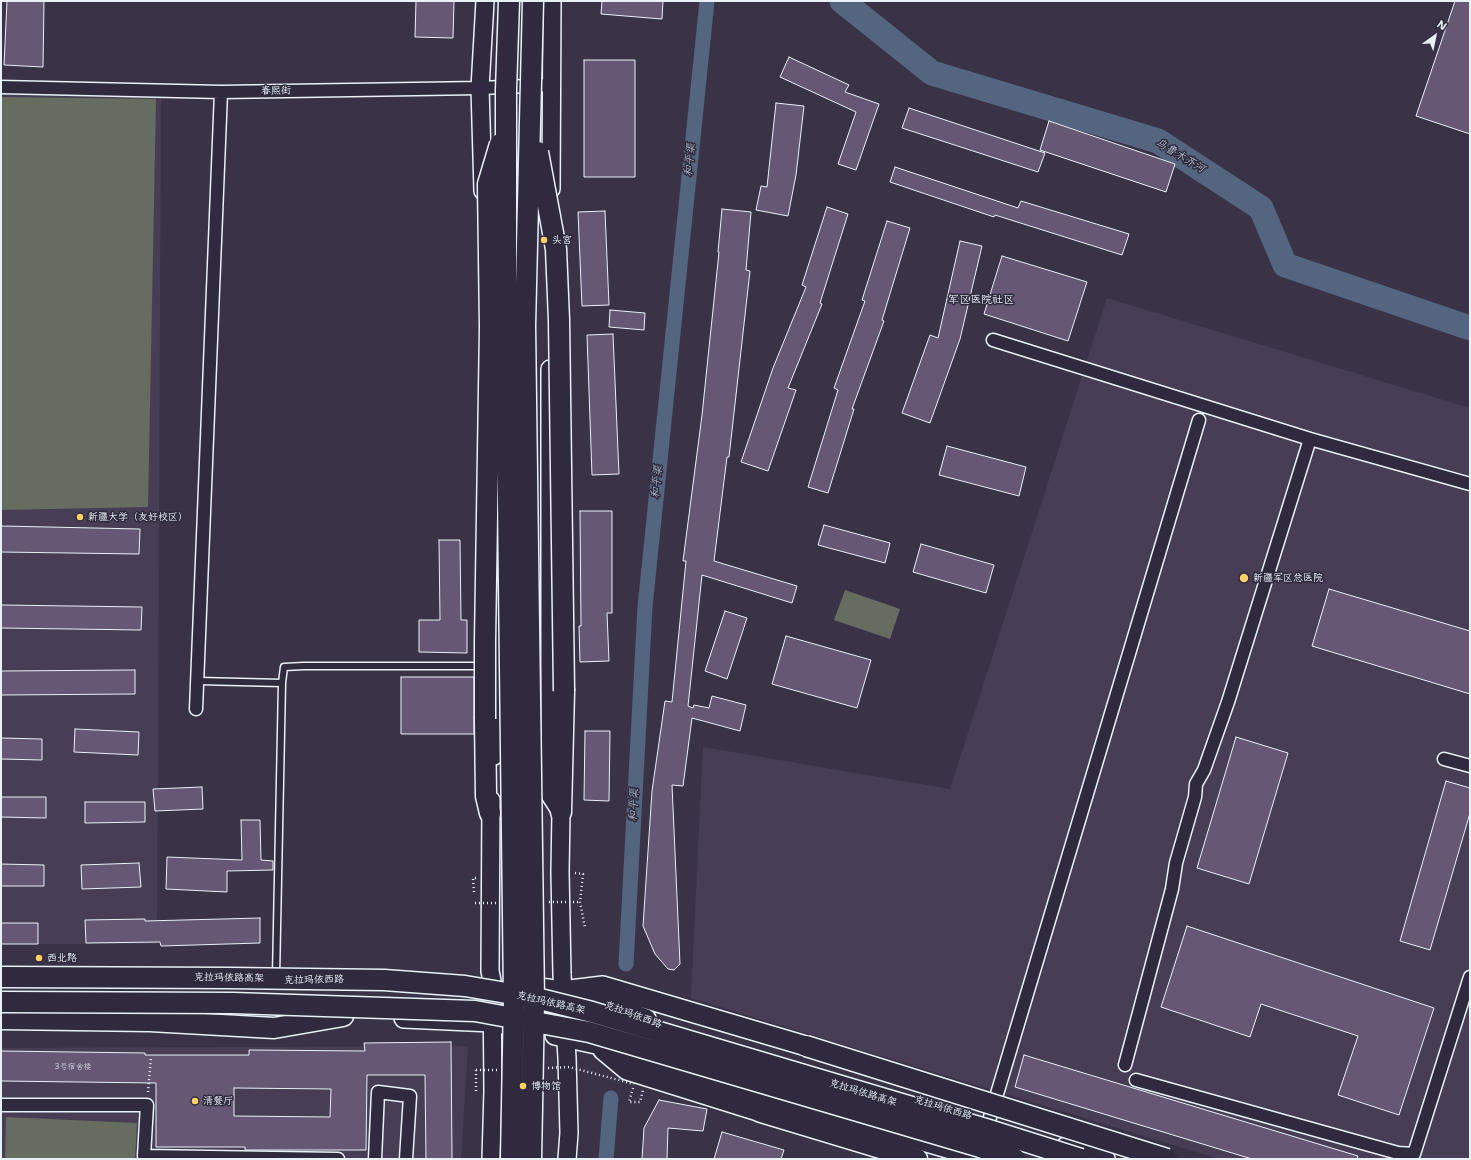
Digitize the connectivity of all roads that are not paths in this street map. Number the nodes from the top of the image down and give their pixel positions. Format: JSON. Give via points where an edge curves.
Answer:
{"nodes":[{"id":1,"x":485,"y":1,"type":"edge"},
{"id":2,"x":509,"y":1,"type":"edge"},
{"id":3,"x":533,"y":1,"type":"edge"},
{"id":4,"x":552,"y":1,"type":"edge"},
{"id":5,"x":551,"y":85,"type":"junction"},
{"id":6,"x":1,"y":87,"type":"edge"},
{"id":7,"x":480,"y":88,"type":"junction"},
{"id":8,"x":221,"y":92,"type":"junction"},
{"id":9,"x":530,"y":111,"type":"junction"},
{"id":10,"x":506,"y":123,"type":"junction"},
{"id":11,"x":993,"y":340,"type":"dead end"},
{"id":12,"x":1199,"y":420,"type":"dead end"},
{"id":13,"x":1310,"y":438,"type":"junction"},
{"id":14,"x":1470,"y":484,"type":"edge"},
{"id":15,"x":499,"y":666,"type":"junction"},
{"id":16,"x":198,"y":681,"type":"junction"},
{"id":17,"x":282,"y":683,"type":"junction"},
{"id":18,"x":196,"y":709,"type":"dead end"},
{"id":19,"x":1444,"y":759,"type":"dead end"},
{"id":20,"x":1470,"y":766,"type":"edge"},
{"id":21,"x":561,"y":812,"type":"junction"},
{"id":22,"x":490,"y":813,"type":"junction"},
{"id":23,"x":1,"y":977,"type":"edge"},
{"id":24,"x":1470,"y":977,"type":"edge"},
{"id":25,"x":276,"y":980,"type":"junction"},
{"id":26,"x":492,"y":981,"type":"junction"},
{"id":27,"x":562,"y":991,"type":"junction"},
{"id":28,"x":1,"y":1002,"type":"edge"},
{"id":29,"x":1,"y":1006,"type":"edge"},
{"id":30,"x":343,"y":1016,"type":"junction"},
{"id":31,"x":1,"y":1019,"type":"edge"},
{"id":32,"x":492,"y":1022,"type":"junction"},
{"id":33,"x":565,"y":1037,"type":"junction"},
{"id":34,"x":596,"y":1044,"type":"junction"},
{"id":35,"x":806,"y":1046,"type":"joint"},
{"id":36,"x":1125,"y":1065,"type":"dead end"},
{"id":37,"x":1136,"y":1080,"type":"dead end"},
{"id":38,"x":1,"y":1105,"type":"edge"},
{"id":39,"x":761,"y":1112,"type":"joint"},
{"id":40,"x":988,"y":1122,"type":"junction"},
{"id":41,"x":982,"y":1158,"type":"edge"},
{"id":42,"x":338,"y":1159,"type":"edge"},
{"id":43,"x":375,"y":1159,"type":"edge"},
{"id":44,"x":406,"y":1159,"type":"edge"},
{"id":45,"x":491,"y":1159,"type":"edge"},
{"id":46,"x":511,"y":1159,"type":"edge"},
{"id":47,"x":531,"y":1159,"type":"edge"},
{"id":48,"x":567,"y":1159,"type":"edge"},
{"id":49,"x":917,"y":1159,"type":"edge"},
{"id":50,"x":1015,"y":1159,"type":"edge"},
{"id":51,"x":1081,"y":1159,"type":"edge"},
{"id":52,"x":1105,"y":1159,"type":"edge"},
{"id":53,"x":1168,"y":1159,"type":"edge"}],
"edges":[{"from":1,"to":7,"type":"main road"},
{"from":2,"to":10,"type":"highway","bridge":true},
{"from":3,"to":9,"type":"highway","bridge":true},
{"from":4,"to":5,"type":"main road"},
{"from":5,"to":7,"type":"street","name":"春熙街"},
{"from":5,"to":21,"type":"main road","via":[[550,795]]},
{"from":6,"to":8,"type":"street","name":"春熙街"},
{"from":7,"to":8,"type":"street","name":"春熙街"},
{"from":7,"to":15,"type":"main road"},
{"from":8,"to":16,"type":"street"},
{"from":9,"to":21,"type":"highway","bridge":true,"via":[[556,249],[564,691]]},
{"from":9,"to":47,"type":"highway","bridge":true,"via":[[525,325],[534,1001]]},
{"from":10,"to":22,"type":"highway","bridge":true,"via":[[488,184],[490,327],[485,718],[486,796]]},
{"from":10,"to":46,"type":"highway","bridge":true,"via":[[514,998]]},
{"from":11,"to":13,"type":"street"},
{"from":12,"to":40,"type":"street"},
{"from":13,"to":14,"type":"street"},
{"from":13,"to":36,"type":"street","via":[[1228,702],[1204,770],[1196,784],[1172,889]]},
{"from":15,"to":17,"type":"lane","via":[[284,667]]},
{"from":15,"to":22,"type":"main road"},
{"from":16,"to":17,"type":"lane"},
{"from":16,"to":18,"type":"street"},
{"from":17,"to":25,"type":"lane"},
{"from":19,"to":20,"type":"street"},
{"from":21,"to":27,"type":"main road"},
{"from":22,"to":26,"type":"main road"},
{"from":23,"to":25,"type":"main road","name":"克拉玛依西路"},
{"from":23,"to":51,"type":"highway","name":"克拉玛依路高架","bridge":true,"via":[[384,980],[465,986],[536,998],[592,1012]]},
{"from":24,"to":37,"type":"street","via":[[1414,1154],[1398,1153]]},
{"from":25,"to":26,"type":"main road","name":"克拉玛依西路","via":[[435,978]]},
{"from":26,"to":27,"type":"main road","name":"克拉玛依西路"},
{"from":26,"to":32,"type":"main road"},
{"from":27,"to":33,"type":"main road"},
{"from":27,"to":35,"type":"main road","via":[[603,986]]},
{"from":27,"to":40,"type":"main road","name":"克拉玛依西路","via":[[686,1033]]},
{"from":28,"to":50,"type":"highway","name":"克拉玛依路高架","bridge":true,"via":[[233,1002],[475,1011],[589,1032]]},
{"from":29,"to":30,"type":"main road"},
{"from":30,"to":31,"type":"highway","via":[[274,1028],[150,1021]]},
{"from":30,"to":32,"type":"main road"},
{"from":32,"to":33,"type":"main road"},
{"from":32,"to":45,"type":"main road"},
{"from":33,"to":34,"type":"main road"},
{"from":33,"to":48,"type":"main road","via":[[569,1133]]},
{"from":34,"to":39,"type":"main road","via":[[627,1070]]},
{"from":34,"to":41,"type":"main road"},
{"from":35,"to":53,"type":"highway","bridge":true},
{"from":38,"to":42,"type":"street","via":[[147,1105],[144,1156]]},
{"from":39,"to":49,"type":"highway"},
{"from":40,"to":41,"type":"street"},
{"from":40,"to":52,"type":"main road","name":"克拉玛依西路"},
{"from":43,"to":44,"type":"street","via":[[378,1092],[410,1096]]}]}
